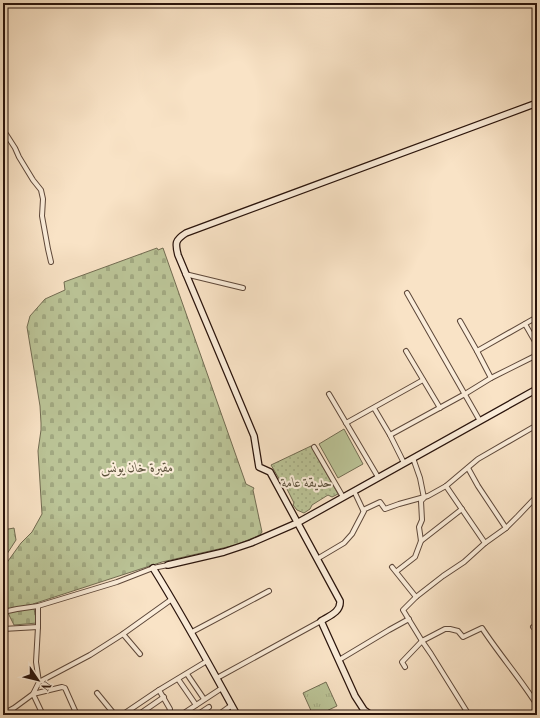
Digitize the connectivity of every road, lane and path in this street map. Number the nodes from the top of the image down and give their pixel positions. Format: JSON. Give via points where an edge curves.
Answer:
{"nodes":[{"id":1,"x":537,"y":103,"type":"edge"},
{"id":2,"x":3,"y":132,"type":"edge"},
{"id":3,"x":51,"y":262,"type":"dead end"},
{"id":4,"x":185,"y":274,"type":"junction"},
{"id":5,"x":243,"y":288,"type":"dead end"},
{"id":6,"x":407,"y":293,"type":"dead end"},
{"id":7,"x":537,"y":317,"type":"edge"},
{"id":8,"x":460,"y":321,"type":"dead end"},
{"id":9,"x":525,"y":324,"type":"junction"},
{"id":10,"x":537,"y":345,"type":"edge"},
{"id":11,"x":406,"y":351,"type":"dead end"},
{"id":12,"x":477,"y":351,"type":"junction"},
{"id":13,"x":537,"y":355,"type":"edge"},
{"id":14,"x":491,"y":378,"type":"junction"},
{"id":15,"x":423,"y":380,"type":"junction"},
{"id":16,"x":537,"y":389,"type":"edge"},
{"id":17,"x":329,"y":394,"type":"dead end"},
{"id":18,"x":465,"y":394,"type":"junction"},
{"id":19,"x":374,"y":408,"type":"junction"},
{"id":20,"x":440,"y":408,"type":"junction"},
{"id":21,"x":480,"y":421,"type":"junction"},
{"id":22,"x":346,"y":423,"type":"junction"},
{"id":23,"x":537,"y":425,"type":"edge"},
{"id":24,"x":390,"y":436,"type":"junction"},
{"id":25,"x":314,"y":447,"type":"dead end"},
{"id":26,"x":413,"y":458,"type":"junction"},
{"id":27,"x":404,"y":463,"type":"junction"},
{"id":28,"x":468,"y":468,"type":"junction"},
{"id":29,"x":378,"y":477,"type":"junction"},
{"id":30,"x":446,"y":486,"type":"junction"},
{"id":31,"x":354,"y":491,"type":"junction"},
{"id":32,"x":537,"y":496,"type":"edge"},
{"id":33,"x":343,"y":497,"type":"junction"},
{"id":34,"x":424,"y":498,"type":"junction"},
{"id":35,"x":462,"y":509,"type":"junction"},
{"id":36,"x":363,"y":510,"type":"junction"},
{"id":37,"x":297,"y":523,"type":"junction"},
{"id":38,"x":506,"y":528,"type":"junction"},
{"id":39,"x":421,"y":541,"type":"junction"},
{"id":40,"x":485,"y":543,"type":"junction"},
{"id":41,"x":317,"y":559,"type":"junction"},
{"id":42,"x":168,"y":565,"type":"joint"},
{"id":43,"x":392,"y":567,"type":"dead end"},
{"id":44,"x":153,"y":568,"type":"junction"},
{"id":45,"x":396,"y":572,"type":"junction"},
{"id":46,"x":269,"y":591,"type":"dead end"},
{"id":47,"x":416,"y":597,"type":"junction"},
{"id":48,"x":172,"y":598,"type":"junction"},
{"id":49,"x":38,"y":606,"type":"junction"},
{"id":50,"x":3,"y":612,"type":"edge"},
{"id":51,"x":409,"y":619,"type":"junction"},
{"id":52,"x":321,"y":621,"type":"junction"},
{"id":53,"x":38,"y":627,"type":"junction"},
{"id":54,"x":3,"y":629,"type":"edge"},
{"id":55,"x":192,"y":632,"type":"junction"},
{"id":56,"x":123,"y":634,"type":"junction"},
{"id":57,"x":422,"y":641,"type":"junction"},
{"id":58,"x":140,"y":654,"type":"dead end"},
{"id":59,"x":339,"y":660,"type":"junction"},
{"id":60,"x":207,"y":661,"type":"junction"},
{"id":61,"x":405,"y":667,"type":"dead end"},
{"id":62,"x":187,"y":674,"type":"junction"},
{"id":63,"x":217,"y":678,"type":"junction"},
{"id":64,"x":178,"y":679,"type":"junction"},
{"id":65,"x":39,"y":682,"type":"junction"},
{"id":66,"x":196,"y":687,"type":"junction"},
{"id":67,"x":222,"y":688,"type":"junction"},
{"id":68,"x":159,"y":690,"type":"junction"},
{"id":69,"x":97,"y":693,"type":"dead end"},
{"id":70,"x":188,"y":693,"type":"junction"},
{"id":71,"x":33,"y":694,"type":"junction"},
{"id":72,"x":164,"y":698,"type":"junction"},
{"id":73,"x":204,"y":700,"type":"junction"},
{"id":74,"x":196,"y":705,"type":"junction"},
{"id":75,"x":232,"y":705,"type":"junction"},
{"id":76,"x":537,"y":705,"type":"edge"},
{"id":77,"x":209,"y":707,"type":"dead end"},
{"id":78,"x":170,"y":713,"type":"edge"},
{"id":79,"x":3,"y":714,"type":"edge"},
{"id":80,"x":43,"y":715,"type":"edge"},
{"id":81,"x":77,"y":715,"type":"edge"},
{"id":82,"x":115,"y":715,"type":"edge"},
{"id":83,"x":122,"y":715,"type":"edge"},
{"id":84,"x":138,"y":715,"type":"edge"},
{"id":85,"x":164,"y":715,"type":"edge"},
{"id":86,"x":181,"y":715,"type":"edge"},
{"id":87,"x":197,"y":715,"type":"edge"},
{"id":88,"x":218,"y":715,"type":"edge"},
{"id":89,"x":237,"y":715,"type":"edge"},
{"id":90,"x":371,"y":715,"type":"edge"},
{"id":91,"x":469,"y":715,"type":"edge"}],
"edges":[{"from":1,"to":4,"type":"street","via":[[186,233],[176,244]]},
{"from":2,"to":3,"type":"street","via":[[41,190],[42,216]]},
{"from":4,"to":5,"type":"street"},
{"from":4,"to":37,"type":"street","via":[[254,436],[259,467],[270,472]]},
{"from":6,"to":18,"type":"street"},
{"from":7,"to":9,"type":"street"},
{"from":8,"to":12,"type":"street"},
{"from":9,"to":10,"type":"street"},
{"from":9,"to":12,"type":"street"},
{"from":11,"to":15,"type":"street"},
{"from":12,"to":14,"type":"street"},
{"from":13,"to":14,"type":"street"},
{"from":14,"to":18,"type":"street"},
{"from":15,"to":19,"type":"street"},
{"from":15,"to":20,"type":"street"},
{"from":16,"to":21,"type":"street"},
{"from":17,"to":22,"type":"street"},
{"from":18,"to":20,"type":"street"},
{"from":18,"to":21,"type":"street"},
{"from":19,"to":22,"type":"street"},
{"from":19,"to":24,"type":"street"},
{"from":20,"to":24,"type":"street"},
{"from":21,"to":26,"type":"street"},
{"from":22,"to":29,"type":"street"},
{"from":23,"to":28,"type":"street","via":[[478,459]]},
{"from":24,"to":27,"type":"street"},
{"from":25,"to":33,"type":"street"},
{"from":26,"to":27,"type":"street"},
{"from":26,"to":34,"type":"street"},
{"from":27,"to":29,"type":"street"},
{"from":28,"to":30,"type":"street"},
{"from":28,"to":38,"type":"street"},
{"from":29,"to":31,"type":"street"},
{"from":30,"to":34,"type":"street"},
{"from":30,"to":35,"type":"street"},
{"from":31,"to":33,"type":"street"},
{"from":31,"to":36,"type":"street"},
{"from":32,"to":38,"type":"street"},
{"from":33,"to":37,"type":"street"},
{"from":34,"to":36,"type":"street","via":[[385,509],[380,502]]},
{"from":34,"to":39,"type":"street","via":[[421,501],[422,520],[419,527]]},
{"from":35,"to":39,"type":"street"},
{"from":35,"to":40,"type":"street"},
{"from":36,"to":41,"type":"street","via":[[352,534],[344,543]]},
{"from":37,"to":41,"type":"street"},
{"from":37,"to":42,"type":"street","via":[[224,552]]},
{"from":38,"to":40,"type":"street"},
{"from":39,"to":45,"type":"street","via":[[415,557]]},
{"from":40,"to":47,"type":"street","via":[[464,562]]},
{"from":41,"to":52,"type":"street","via":[[340,601],[338,610]]},
{"from":42,"to":44,"type":"street"},
{"from":43,"to":45,"type":"street"},
{"from":44,"to":48,"type":"street"},
{"from":44,"to":49,"type":"street"},
{"from":45,"to":47,"type":"street"},
{"from":46,"to":55,"type":"street"},
{"from":47,"to":51,"type":"street","via":[[403,610]]},
{"from":48,"to":55,"type":"street"},
{"from":48,"to":56,"type":"street"},
{"from":49,"to":50,"type":"street"},
{"from":49,"to":53,"type":"street"},
{"from":51,"to":57,"type":"street"},
{"from":51,"to":59,"type":"street"},
{"from":52,"to":59,"type":"street"},
{"from":52,"to":63,"type":"street"},
{"from":53,"to":54,"type":"street"},
{"from":53,"to":65,"type":"street","via":[[36,662]]},
{"from":55,"to":60,"type":"street"},
{"from":56,"to":58,"type":"street"},
{"from":56,"to":65,"type":"street"},
{"from":57,"to":61,"type":"street","via":[[402,662]]},
{"from":57,"to":76,"type":"street","via":[[445,628],[458,631],[463,637],[482,628]]},
{"from":57,"to":91,"type":"street"},
{"from":59,"to":90,"type":"street","via":[[358,700],[364,710]]},
{"from":60,"to":62,"type":"street"},
{"from":60,"to":63,"type":"street"},
{"from":62,"to":64,"type":"street"},
{"from":62,"to":66,"type":"street"},
{"from":63,"to":67,"type":"street"},
{"from":64,"to":68,"type":"street"},
{"from":64,"to":70,"type":"street"},
{"from":65,"to":71,"type":"street"},
{"from":66,"to":70,"type":"street"},
{"from":66,"to":73,"type":"street"},
{"from":67,"to":73,"type":"street"},
{"from":67,"to":75,"type":"street"},
{"from":68,"to":72,"type":"street"},
{"from":68,"to":83,"type":"street"},
{"from":69,"to":82,"type":"street"},
{"from":70,"to":74,"type":"street"},
{"from":71,"to":79,"type":"street"},
{"from":71,"to":80,"type":"street"},
{"from":71,"to":81,"type":"street","via":[[65,688]]},
{"from":72,"to":78,"type":"street"},
{"from":72,"to":84,"type":"street"},
{"from":73,"to":74,"type":"street"},
{"from":74,"to":86,"type":"street"},
{"from":75,"to":88,"type":"street"},
{"from":75,"to":89,"type":"street"},
{"from":77,"to":87,"type":"street"},
{"from":78,"to":85,"type":"street"}]}
